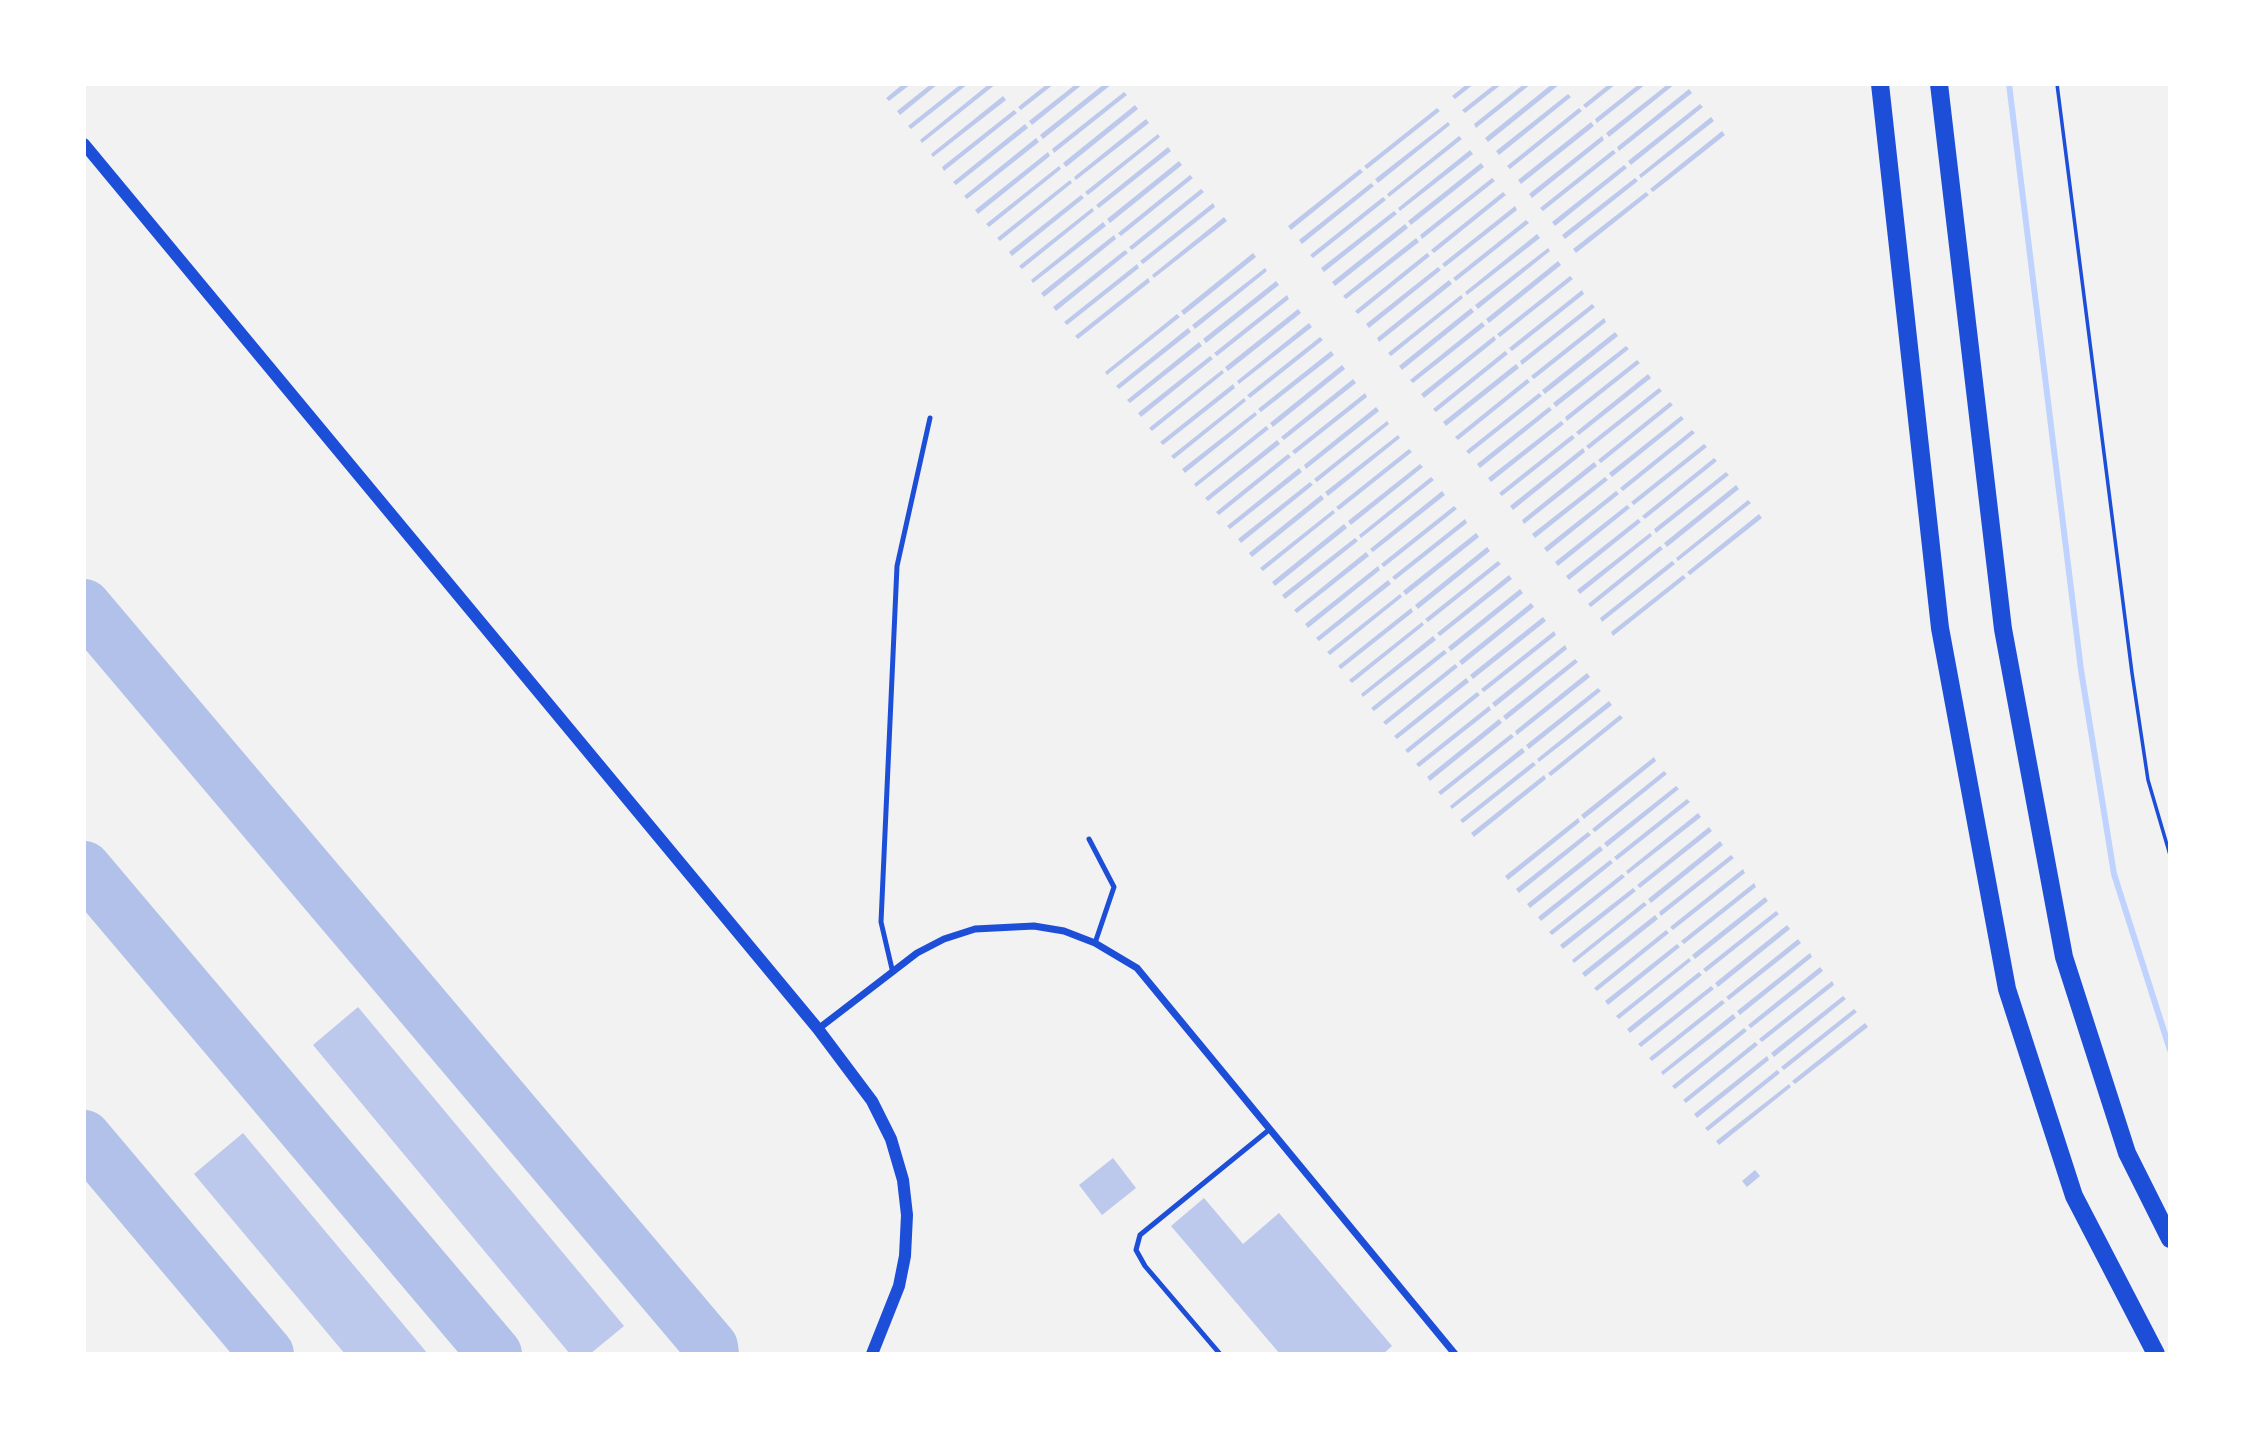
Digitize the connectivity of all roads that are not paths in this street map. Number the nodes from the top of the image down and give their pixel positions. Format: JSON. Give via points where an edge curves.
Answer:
{"nodes":[{"id":1,"x":1880,"y":84,"type":"edge"},
{"id":2,"x":1939,"y":84,"type":"edge"},
{"id":3,"x":84,"y":144,"type":"edge"},
{"id":4,"x":930,"y":418,"type":"dead end"},
{"id":5,"x":1089,"y":839,"type":"dead end"},
{"id":6,"x":1095,"y":943,"type":"junction"},
{"id":7,"x":892,"y":970,"type":"junction"},
{"id":8,"x":818,"y":1029,"type":"junction"},
{"id":9,"x":1270,"y":1129,"type":"junction"},
{"id":10,"x":2170,"y":1239,"type":"edge"},
{"id":11,"x":872,"y":1354,"type":"edge"},
{"id":12,"x":1220,"y":1354,"type":"edge"},
{"id":13,"x":1455,"y":1354,"type":"edge"},
{"id":14,"x":2156,"y":1354,"type":"edge"}],
"edges":[{"from":1,"to":14,"type":"main road","via":[[1940,628],[2007,989],[2074,1196]]},
{"from":2,"to":10,"type":"main road","via":[[2003,629],[2064,957],[2127,1153]]},
{"from":3,"to":8,"type":"street"},
{"from":4,"to":7,"type":"lane","via":[[897,566],[881,922]]},
{"from":5,"to":6,"type":"lane","via":[[1114,887]]},
{"from":6,"to":7,"type":"street","via":[[1063,931],[1003,925],[944,939]]},
{"from":6,"to":9,"type":"street","via":[[1137,968]]},
{"from":7,"to":8,"type":"street"},
{"from":8,"to":11,"type":"street","via":[[872,1101],[891,1139],[903,1180],[905,1256],[891,1312]]},
{"from":9,"to":12,"type":"lane","via":[[1140,1235],[1136,1250]]},
{"from":9,"to":13,"type":"street"}]}
